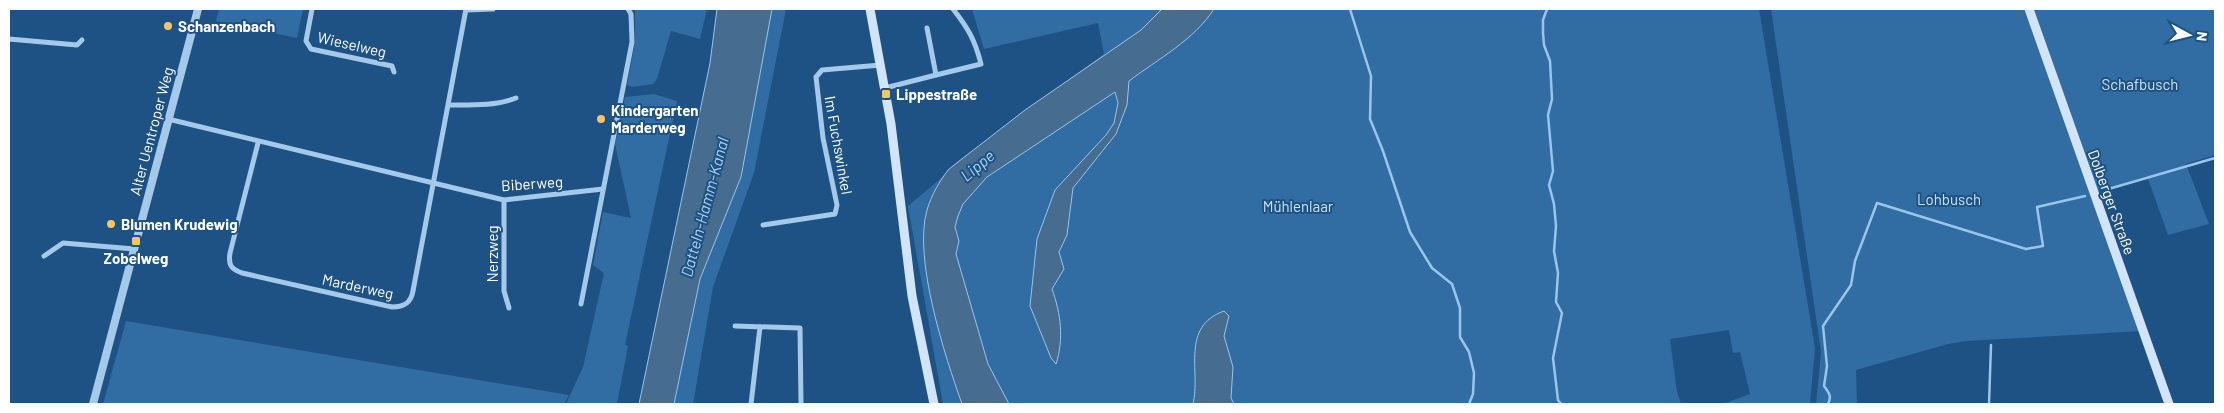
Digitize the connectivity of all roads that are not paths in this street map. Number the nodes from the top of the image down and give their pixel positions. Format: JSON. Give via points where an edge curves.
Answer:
{"nodes":[{"id":1,"x":198,"y":9,"type":"edge"},
{"id":2,"x":312,"y":9,"type":"edge"},
{"id":3,"x":466,"y":9,"type":"edge"},
{"id":4,"x":492,"y":9,"type":"edge"},
{"id":5,"x":628,"y":9,"type":"edge"},
{"id":6,"x":870,"y":9,"type":"edge"},
{"id":7,"x":953,"y":9,"type":"edge"},
{"id":8,"x":2029,"y":9,"type":"edge"},
{"id":9,"x":927,"y":28,"type":"dead end"},
{"id":10,"x":9,"y":38,"type":"edge"},
{"id":11,"x":82,"y":40,"type":"dead end"},
{"id":12,"x":881,"y":65,"type":"junction"},
{"id":13,"x":394,"y":72,"type":"dead end"},
{"id":14,"x":936,"y":75,"type":"junction"},
{"id":15,"x":885,"y":88,"type":"junction"},
{"id":16,"x":516,"y":98,"type":"dead end"},
{"id":17,"x":449,"y":105,"type":"junction"},
{"id":18,"x":168,"y":119,"type":"junction"},
{"id":19,"x":258,"y":143,"type":"junction"},
{"id":20,"x":434,"y":183,"type":"junction"},
{"id":21,"x":603,"y":189,"type":"junction"},
{"id":22,"x":504,"y":200,"type":"junction"},
{"id":23,"x":763,"y":225,"type":"dead end"},
{"id":24,"x":134,"y":249,"type":"junction"},
{"id":25,"x":44,"y":256,"type":"dead end"},
{"id":26,"x":581,"y":304,"type":"dead end"},
{"id":27,"x":509,"y":308,"type":"dead end"},
{"id":28,"x":735,"y":326,"type":"dead end"},
{"id":29,"x":760,"y":327,"type":"junction"},
{"id":30,"x":92,"y":404,"type":"edge"},
{"id":31,"x":751,"y":404,"type":"edge"},
{"id":32,"x":800,"y":404,"type":"edge"},
{"id":33,"x":934,"y":404,"type":"edge"},
{"id":34,"x":2169,"y":404,"type":"edge"}],
"edges":[{"from":1,"to":18,"type":"street","name":"Alter Uentroper Weg"},
{"from":2,"to":13,"type":"street","name":"Wieselweg","via":[[306,41],[310,48],[392,66]]},
{"from":3,"to":4,"type":"street"},
{"from":3,"to":17,"type":"street","name":"Marderweg"},
{"from":5,"to":21,"type":"street","via":[[632,42]]},
{"from":6,"to":12,"type":"main road"},
{"from":7,"to":14,"type":"street","via":[[970,30],[981,64]]},
{"from":8,"to":34,"type":"main road","name":"Dolberger Straße"},
{"from":9,"to":14,"type":"street"},
{"from":10,"to":11,"type":"street","via":[[64,45],[77,45]]},
{"from":12,"to":15,"type":"main road"},
{"from":12,"to":23,"type":"street","name":"Im Fuchswinkel","via":[[822,70],[816,77],[823,138],[837,205],[834,214]]},
{"from":14,"to":15,"type":"street"},
{"from":15,"to":33,"type":"main road","via":[[912,296]]},
{"from":16,"to":17,"type":"street","via":[[506,102]]},
{"from":17,"to":20,"type":"street","name":"Marderweg"},
{"from":18,"to":19,"type":"street"},
{"from":18,"to":24,"type":"street","name":"Alter Uentroper Weg"},
{"from":19,"to":20,"type":"street"},
{"from":19,"to":20,"type":"street","name":"Marderweg","via":[[229,261],[234,270],[242,273],[392,307],[403,306],[412,297]]},
{"from":20,"to":22,"type":"street","name":"Biberweg"},
{"from":21,"to":22,"type":"street","name":"Biberweg"},
{"from":21,"to":26,"type":"street"},
{"from":22,"to":27,"type":"street","name":"Nerzweg","via":[[504,291]]},
{"from":24,"to":25,"type":"street","via":[[63,243]]},
{"from":24,"to":30,"type":"street","name":"Alter Uentroper Weg"},
{"from":28,"to":29,"type":"street"},
{"from":29,"to":31,"type":"street"},
{"from":29,"to":32,"type":"street","via":[[800,328]]}]}
